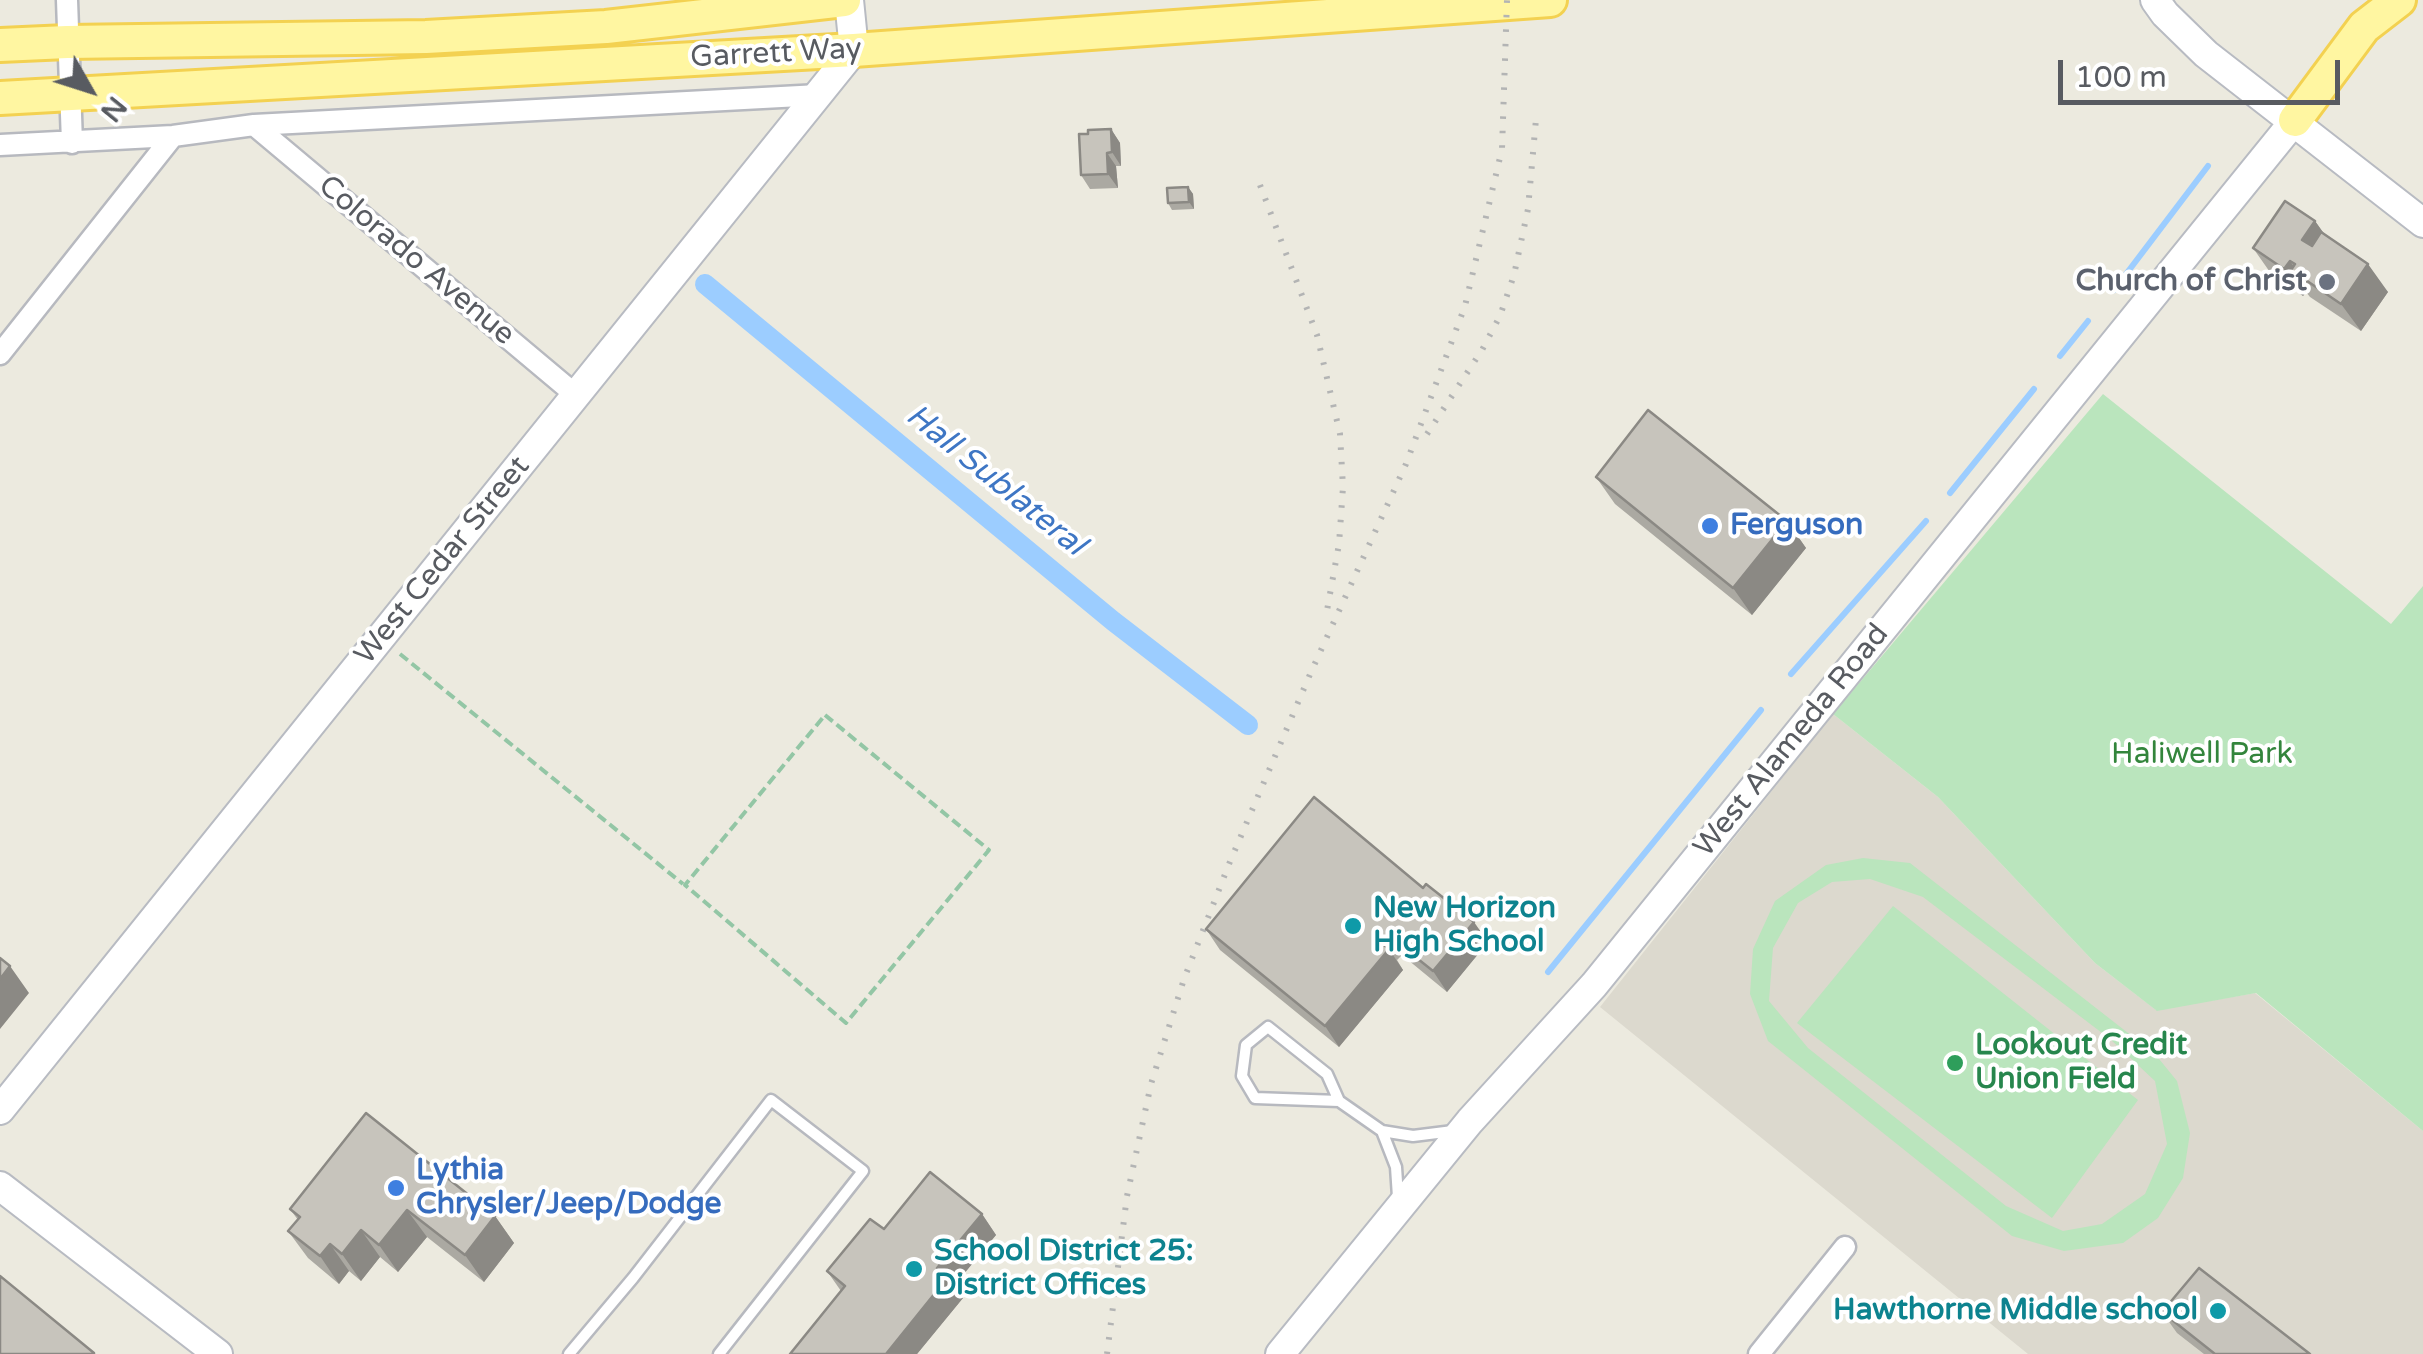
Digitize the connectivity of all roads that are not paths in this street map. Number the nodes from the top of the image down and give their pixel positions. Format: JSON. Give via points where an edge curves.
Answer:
{"nodes":[{"id":1,"x":67,"y":0,"type":"edge"},
{"id":2,"x":847,"y":0,"type":"edge"},
{"id":3,"x":1550,"y":0,"type":"edge"},
{"id":4,"x":2156,"y":0,"type":"edge"},
{"id":5,"x":2400,"y":0,"type":"edge"},
{"id":6,"x":67,"y":42,"type":"junction"},
{"id":7,"x":0,"y":46,"type":"edge"},
{"id":8,"x":854,"y":50,"type":"junction"},
{"id":9,"x":69,"y":94,"type":"junction"},
{"id":10,"x":819,"y":94,"type":"junction"},
{"id":11,"x":0,"y":98,"type":"edge"},
{"id":12,"x":2295,"y":120,"type":"junction"},
{"id":13,"x":254,"y":125,"type":"junction"},
{"id":14,"x":173,"y":136,"type":"junction"},
{"id":15,"x":72,"y":143,"type":"junction"},
{"id":16,"x":0,"y":146,"type":"edge"},
{"id":17,"x":2423,"y":222,"type":"edge"},
{"id":18,"x":0,"y":354,"type":"edge"},
{"id":19,"x":577,"y":396,"type":"junction"},
{"id":20,"x":1339,"y":1101,"type":"junction"},
{"id":21,"x":0,"y":1110,"type":"edge"},
{"id":22,"x":1464,"y":1128,"type":"junction"},
{"id":23,"x":1382,"y":1132,"type":"junction"},
{"id":24,"x":0,"y":1186,"type":"edge"},
{"id":25,"x":1396,"y":1212,"type":"junction"},
{"id":26,"x":1846,"y":1247,"type":"dead end"},
{"id":27,"x":218,"y":1354,"type":"edge"},
{"id":28,"x":569,"y":1354,"type":"edge"},
{"id":29,"x":719,"y":1354,"type":"edge"},
{"id":30,"x":1280,"y":1354,"type":"edge"},
{"id":31,"x":1759,"y":1354,"type":"edge"}],
"edges":[{"from":1,"to":6,"type":"street"},
{"from":2,"to":6,"type":"main road","name":"Garrett Way","via":[[606,27],[426,37]]},
{"from":2,"to":8,"type":"main road"},
{"from":3,"to":8,"type":"main road","name":"Garrett Way"},
{"from":4,"to":12,"type":"main road","via":[[2206,54]]},
{"from":5,"to":12,"type":"main road","via":[[2364,27]]},
{"from":6,"to":7,"type":"main road","name":"Garrett Way"},
{"from":6,"to":9,"type":"street"},
{"from":8,"to":9,"type":"main road","name":"Garrett Way"},
{"from":8,"to":10,"type":"main road","name":"West Cedar Street"},
{"from":9,"to":11,"type":"main road","name":"Garrett Way"},
{"from":9,"to":15,"type":"street"},
{"from":10,"to":13,"type":"street"},
{"from":10,"to":19,"type":"main road","name":"West Cedar Street"},
{"from":12,"to":17,"type":"main road"},
{"from":12,"to":22,"type":"main road","name":"West Alameda Road","via":[[1594,985]]},
{"from":13,"to":14,"type":"street"},
{"from":13,"to":19,"type":"street","name":"Colorado Avenue"},
{"from":14,"to":15,"type":"street"},
{"from":14,"to":18,"type":"street"},
{"from":15,"to":16,"type":"street"},
{"from":19,"to":21,"type":"main road","name":"West Cedar Street"},
{"from":20,"to":20,"type":"lane","via":[[1327,1074],[1268,1027],[1246,1045],[1242,1076],[1255,1098]]},
{"from":20,"to":23,"type":"lane"},
{"from":22,"to":23,"type":"lane","via":[[1413,1136]]},
{"from":22,"to":25,"type":"main road","name":"West Alameda Road"},
{"from":23,"to":25,"type":"lane","via":[[1399,1183]]},
{"from":24,"to":27,"type":"main road"},
{"from":25,"to":30,"type":"main road","name":"West Alameda Road"},
{"from":26,"to":31,"type":"street"},
{"from":28,"to":29,"type":"lane","via":[[771,1100],[863,1171]]}]}
